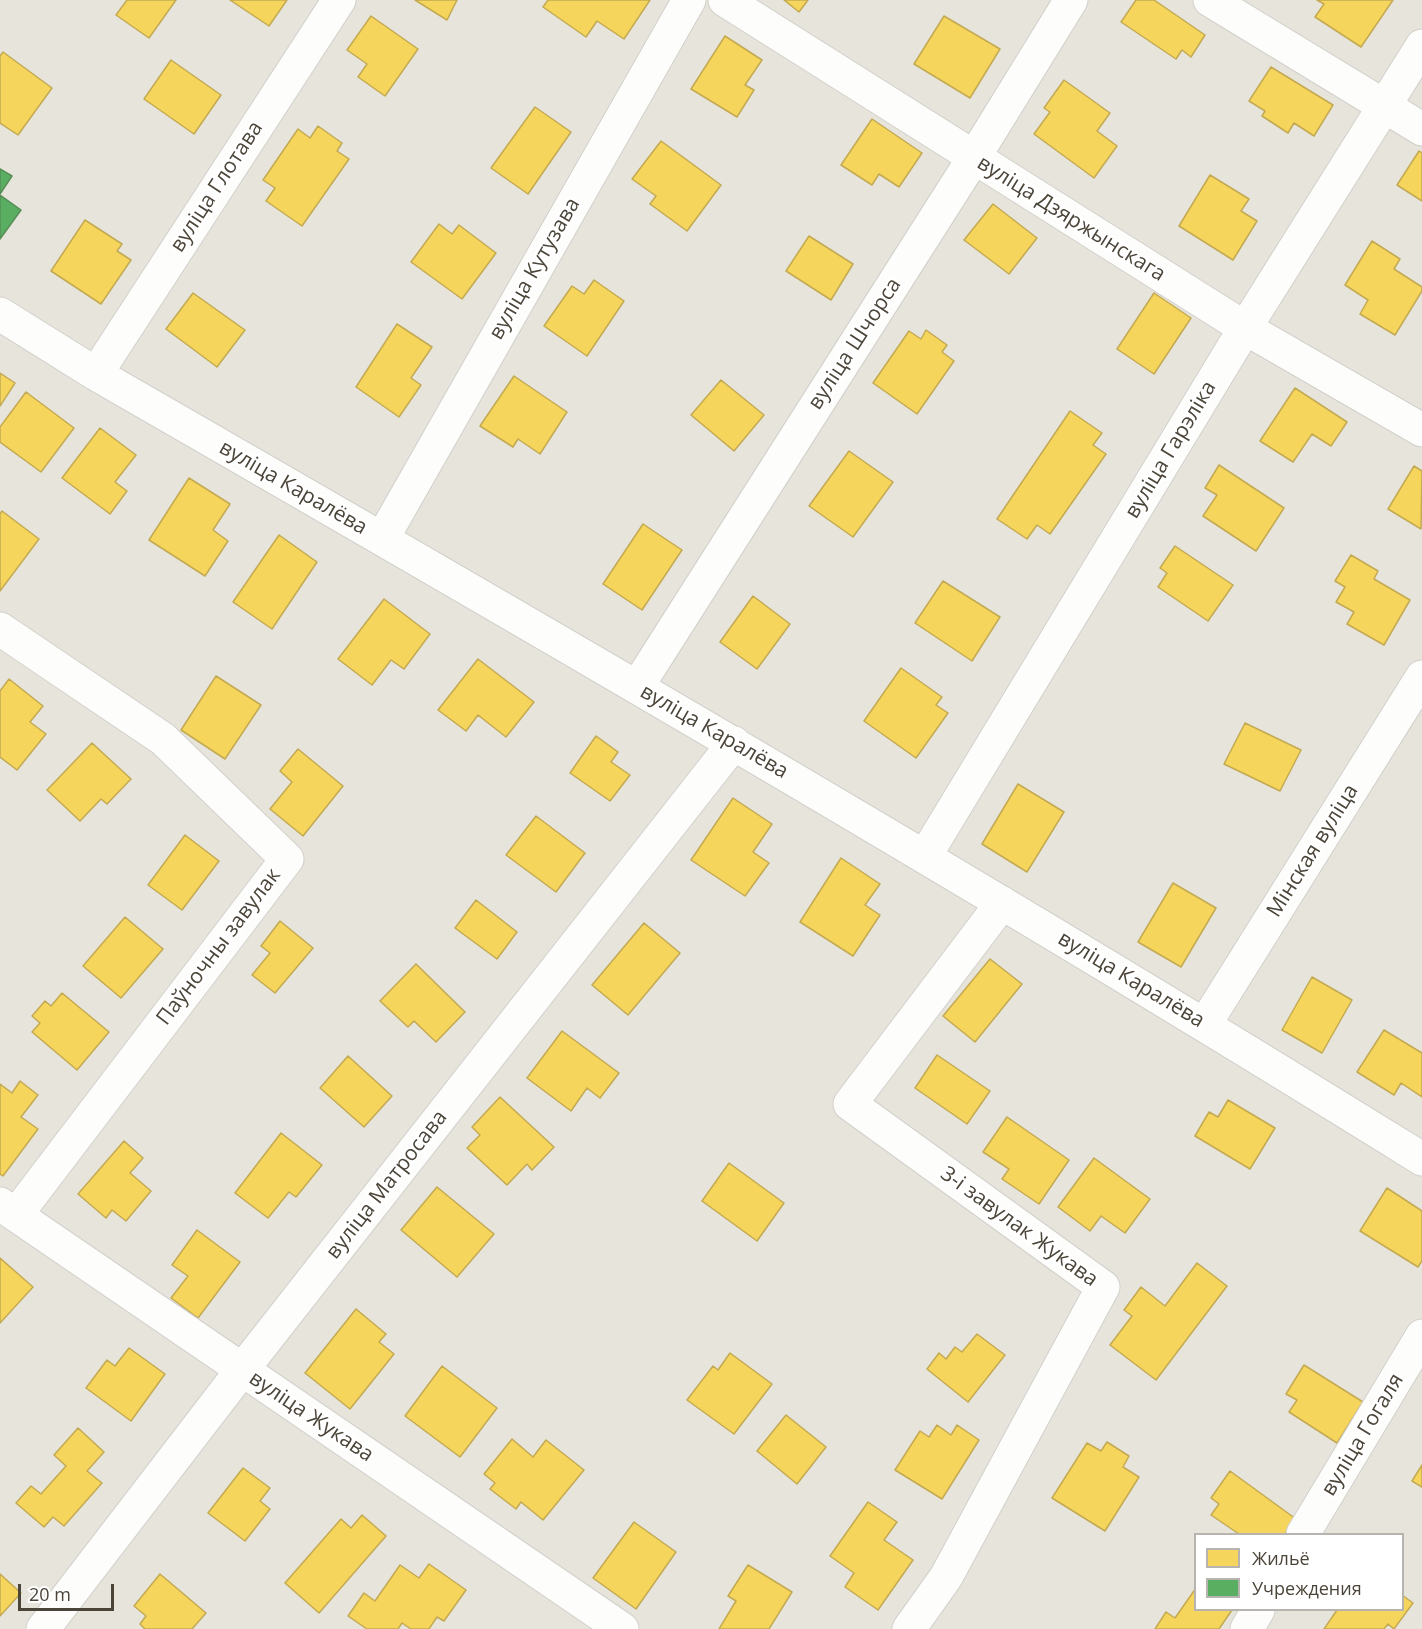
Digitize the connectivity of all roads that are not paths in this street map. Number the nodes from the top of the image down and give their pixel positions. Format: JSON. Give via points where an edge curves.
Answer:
{"nodes":[{"id":1,"x":339,"y":0,"type":"edge"},
{"id":2,"x":689,"y":0,"type":"edge"},
{"id":3,"x":725,"y":0,"type":"edge"},
{"id":4,"x":1071,"y":0,"type":"edge"},
{"id":5,"x":1210,"y":0,"type":"edge"},
{"id":6,"x":1422,"y":46,"type":"edge"},
{"id":7,"x":1384,"y":106,"type":"junction"},
{"id":8,"x":1422,"y":129,"type":"edge"},
{"id":9,"x":973,"y":159,"type":"junction"},
{"id":10,"x":0,"y":314,"type":"edge"},
{"id":11,"x":1245,"y":328,"type":"junction"},
{"id":12,"x":96,"y":374,"type":"junction"},
{"id":13,"x":1422,"y":430,"type":"edge"},
{"id":14,"x":381,"y":538,"type":"junction"},
{"id":15,"x":0,"y":628,"type":"edge"},
{"id":16,"x":1422,"y":677,"type":"edge"},
{"id":17,"x":637,"y":687,"type":"junction"},
{"id":18,"x":734,"y":743,"type":"junction"},
{"id":19,"x":925,"y":856,"type":"junction"},
{"id":20,"x":1002,"y":903,"type":"junction"},
{"id":21,"x":1205,"y":1024,"type":"junction"},
{"id":22,"x":1422,"y":1159,"type":"edge"},
{"id":23,"x":8,"y":1210,"type":"edge"},
{"id":24,"x":1422,"y":1336,"type":"edge"},
{"id":25,"x":242,"y":1370,"type":"junction"},
{"id":26,"x":1304,"y":1533,"type":"edge"},
{"id":27,"x":1257,"y":1611,"type":"edge"},
{"id":28,"x":43,"y":1629,"type":"edge"},
{"id":29,"x":622,"y":1629,"type":"edge"},
{"id":30,"x":909,"y":1629,"type":"edge"},
{"id":31,"x":1247,"y":1629,"type":"edge"}],
"edges":[{"from":1,"to":12,"type":"street","name":"вуліца Глотава"},
{"from":2,"to":14,"type":"street","name":"вуліца Кутузава"},
{"from":3,"to":9,"type":"street","name":"вуліца Дзяржынскага"},
{"from":4,"to":9,"type":"street","name":"вуліца Шчорса"},
{"from":5,"to":7,"type":"street"},
{"from":6,"to":7,"type":"street","name":"вуліца Гарэліка"},
{"from":7,"to":8,"type":"street"},
{"from":7,"to":11,"type":"street","name":"вуліца Гарэліка"},
{"from":9,"to":11,"type":"street","name":"вуліца Дзяржынскага"},
{"from":9,"to":17,"type":"street","name":"вуліца Шчорса"},
{"from":10,"to":12,"type":"street","name":"вуліца Каралёва"},
{"from":11,"to":13,"type":"street","name":"вуліца Дзяржынскага"},
{"from":11,"to":19,"type":"street","name":"вуліца Гарэліка"},
{"from":12,"to":14,"type":"street","name":"вуліца Каралёва"},
{"from":14,"to":17,"type":"street","name":"вуліца Каралёва"},
{"from":15,"to":23,"type":"street","name":"Паўночны завулак","via":[[163,739],[287,858]]},
{"from":16,"to":21,"type":"street","name":"Мінская вуліца"},
{"from":17,"to":18,"type":"street","name":"вуліца Каралёва"},
{"from":18,"to":19,"type":"street","name":"вуліца Каралёва"},
{"from":18,"to":25,"type":"street","name":"вуліца Матросава"},
{"from":19,"to":20,"type":"street","name":"вуліца Каралёва"},
{"from":20,"to":21,"type":"street","name":"вуліца Каралёва"},
{"from":20,"to":30,"type":"street","name":"3-і завулак Жукава","via":[[850,1104],[1103,1287],[946,1577]]},
{"from":21,"to":22,"type":"street","name":"вуліца Каралёва"},
{"from":23,"to":25,"type":"street","name":"вуліца Жукава"},
{"from":24,"to":26,"type":"street","name":"вуліца Гогаля"},
{"from":25,"to":28,"type":"street","name":"вуліца Матросава"},
{"from":25,"to":29,"type":"street","name":"вуліца Жукава"},
{"from":27,"to":31,"type":"street"}]}
